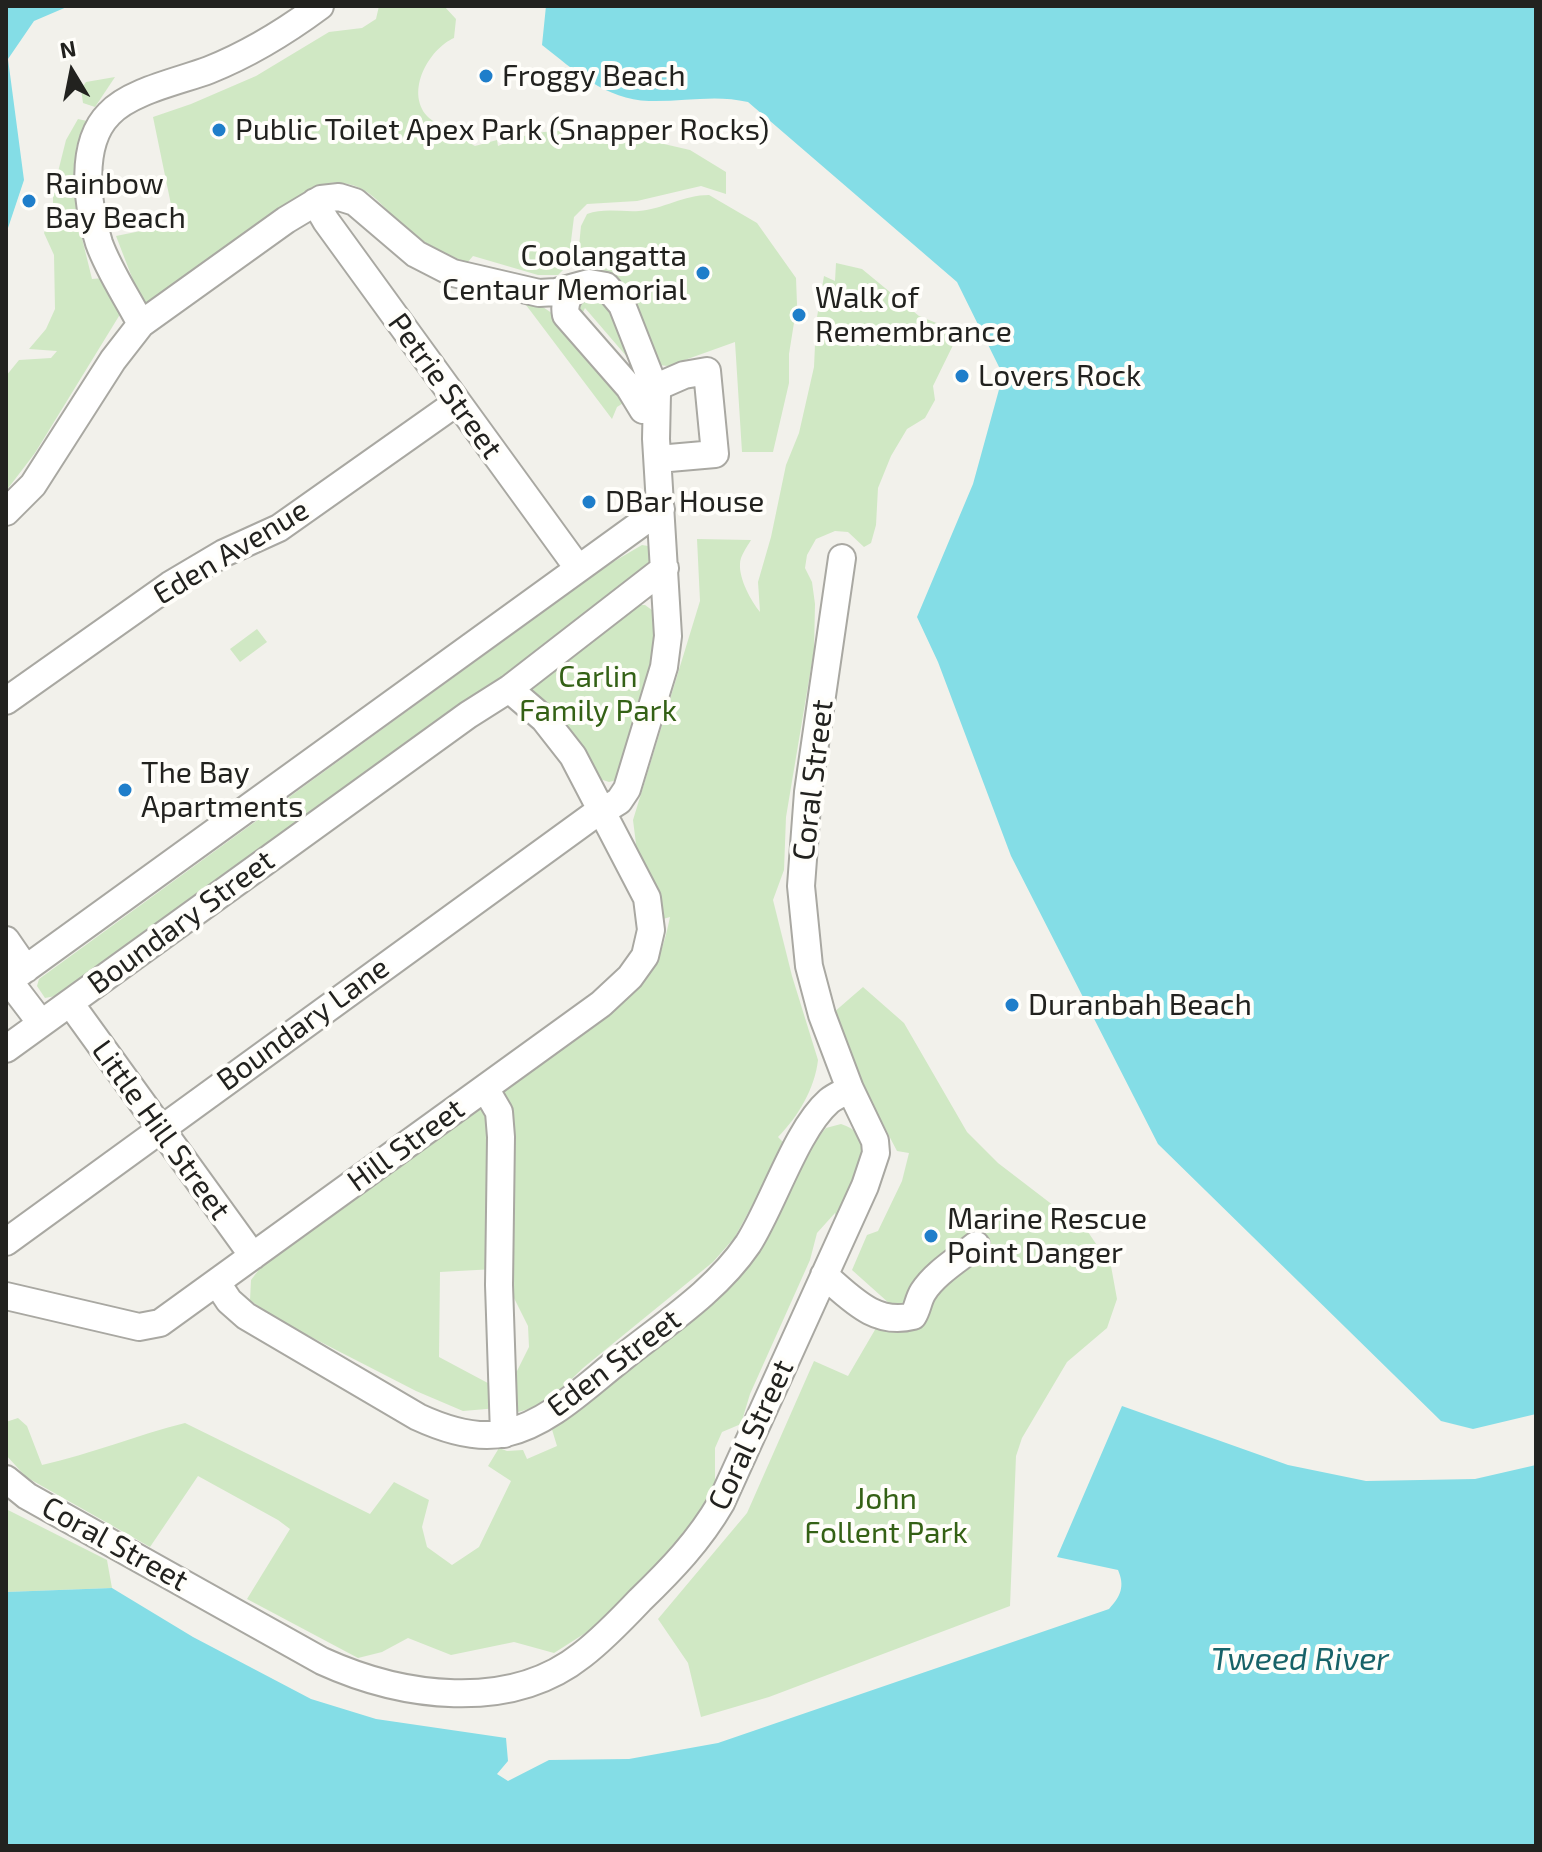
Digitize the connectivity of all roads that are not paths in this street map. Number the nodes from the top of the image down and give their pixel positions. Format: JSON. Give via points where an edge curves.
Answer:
{"nodes":[{"id":1,"x":320,"y":6,"type":"edge"},
{"id":2,"x":315,"y":202,"type":"junction"},
{"id":3,"x":582,"y":286,"type":"junction"},
{"id":4,"x":534,"y":292,"type":"junction"},
{"id":5,"x":567,"y":317,"type":"junction"},
{"id":6,"x":141,"y":324,"type":"junction"},
{"id":7,"x":646,"y":391,"type":"junction"},
{"id":8,"x":456,"y":403,"type":"junction"},
{"id":9,"x":657,"y":449,"type":"junction"},
{"id":10,"x":661,"y":509,"type":"junction"},
{"id":11,"x":6,"y":512,"type":"edge"},
{"id":12,"x":842,"y":558,"type":"dead end"},
{"id":13,"x":578,"y":568,"type":"junction"},
{"id":14,"x":665,"y":568,"type":"junction"},
{"id":15,"x":509,"y":689,"type":"junction"},
{"id":16,"x":6,"y":701,"type":"edge"},
{"id":17,"x":603,"y":810,"type":"junction"},
{"id":18,"x":6,"y":940,"type":"edge"},
{"id":19,"x":11,"y":980,"type":"edge"},
{"id":20,"x":70,"y":1003,"type":"junction"},
{"id":21,"x":41,"y":1023,"type":"junction"},
{"id":22,"x":6,"y":1049,"type":"edge"},
{"id":23,"x":485,"y":1088,"type":"junction"},
{"id":24,"x":850,"y":1089,"type":"junction"},
{"id":25,"x":160,"y":1128,"type":"junction"},
{"id":26,"x":6,"y":1242,"type":"edge"},
{"id":27,"x":976,"y":1245,"type":"dead end"},
{"id":28,"x":253,"y":1256,"type":"junction"},
{"id":29,"x":824,"y":1275,"type":"junction"},
{"id":30,"x":217,"y":1283,"type":"junction"},
{"id":31,"x":6,"y":1296,"type":"edge"},
{"id":32,"x":504,"y":1434,"type":"junction"},
{"id":33,"x":6,"y":1479,"type":"edge"}],
"edges":[{"from":1,"to":6,"type":"street","via":[[266,44],[126,101],[108,114],[95,136],[89,164],[94,224],[110,269]]},
{"from":2,"to":4,"type":"street","via":[[351,200],[434,265]]},
{"from":2,"to":6,"type":"street"},
{"from":2,"to":8,"type":"street","name":"Petrie Street"},
{"from":3,"to":4,"type":"street"},
{"from":3,"to":5,"type":"street","via":[[568,296]]},
{"from":3,"to":7,"type":"street","name":"Boundary Lane","via":[[599,283],[618,297]]},
{"from":4,"to":5,"type":"street"},
{"from":5,"to":7,"type":"street"},
{"from":6,"to":11,"type":"street","via":[[33,485]]},
{"from":7,"to":9,"type":"street","name":"Boundary Lane","via":[[658,412]]},
{"from":7,"to":9,"type":"street","via":[[707,371],[715,454]]},
{"from":8,"to":13,"type":"street","name":"Petrie Street"},
{"from":8,"to":16,"type":"street","name":"Eden Avenue","via":[[279,528],[170,585]]},
{"from":9,"to":10,"type":"street","name":"Boundary Lane"},
{"from":10,"to":13,"type":"street","name":"Boundary Street"},
{"from":10,"to":14,"type":"street","name":"Boundary Lane"},
{"from":12,"to":24,"type":"street","name":"Coral Street","via":[[808,792],[801,886],[809,966]]},
{"from":13,"to":19,"type":"street","name":"Boundary Street"},
{"from":14,"to":15,"type":"street","name":"Boundary Street"},
{"from":14,"to":17,"type":"street","name":"Boundary Lane","via":[[664,667],[625,794]]},
{"from":15,"to":17,"type":"street","name":"Hill Street","via":[[564,744]]},
{"from":15,"to":20,"type":"street","name":"Boundary Street"},
{"from":17,"to":23,"type":"street","name":"Hill Street","via":[[647,898],[651,930],[645,956],[601,1004]]},
{"from":17,"to":25,"type":"street","name":"Boundary Lane"},
{"from":18,"to":19,"type":"street"},
{"from":19,"to":21,"type":"street"},
{"from":20,"to":21,"type":"street","name":"Boundary Street"},
{"from":20,"to":25,"type":"street","name":"Little Hill Street"},
{"from":21,"to":22,"type":"street","name":"Boundary Street"},
{"from":23,"to":28,"type":"street","name":"Hill Street"},
{"from":23,"to":32,"type":"street","via":[[499,1112],[501,1137]]},
{"from":24,"to":29,"type":"street","name":"Coral Street","via":[[868,1122],[876,1153]]},
{"from":24,"to":32,"type":"street","name":"Eden Street","via":[[828,1102],[808,1129],[748,1243],[720,1278],[563,1404]]},
{"from":25,"to":26,"type":"street","name":"Boundary Lane"},
{"from":25,"to":28,"type":"street","name":"Little Hill Street"},
{"from":27,"to":29,"type":"street","via":[[928,1285],[913,1316],[900,1319],[862,1308]]},
{"from":28,"to":30,"type":"street","name":"Hill Street"},
{"from":29,"to":33,"type":"street","name":"Coral Street","via":[[707,1527],[581,1656],[518,1686],[449,1693],[353,1675],[27,1496]]},
{"from":30,"to":31,"type":"street","name":"Hill Street","via":[[149,1327]]},
{"from":30,"to":32,"type":"street","name":"Eden Street","via":[[246,1316],[418,1417],[468,1434]]}]}
